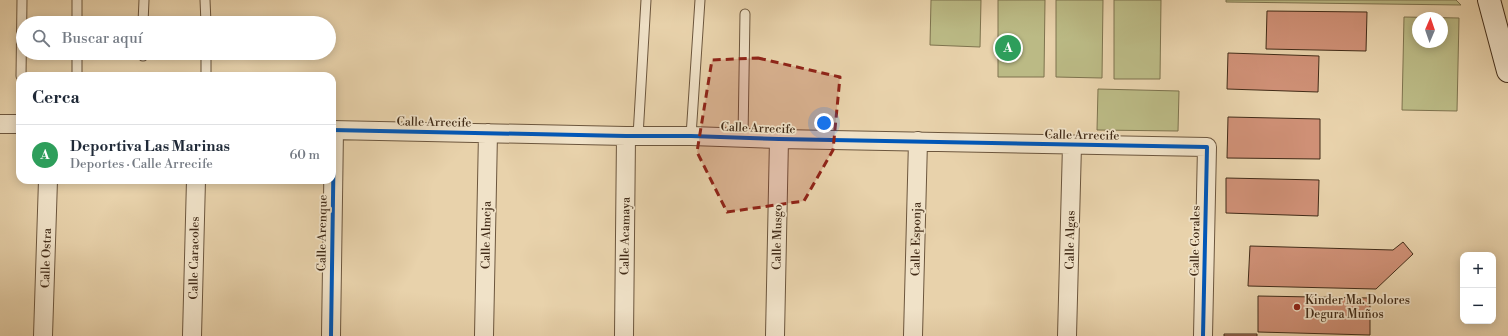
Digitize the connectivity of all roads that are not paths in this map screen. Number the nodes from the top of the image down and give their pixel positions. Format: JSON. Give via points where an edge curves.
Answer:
{"nodes":[{"id":1,"x":22,"y":0,"type":"edge"},
{"id":2,"x":76,"y":0,"type":"edge"},
{"id":3,"x":144,"y":0,"type":"edge"},
{"id":4,"x":205,"y":0,"type":"edge"},
{"id":5,"x":646,"y":0,"type":"edge"},
{"id":6,"x":700,"y":0,"type":"edge"},
{"id":7,"x":1472,"y":0,"type":"edge"},
{"id":8,"x":1491,"y":9,"type":"edge"},
{"id":9,"x":745,"y":14,"type":"dead end"},
{"id":10,"x":22,"y":16,"type":"edge"},
{"id":11,"x":77,"y":16,"type":"edge"},
{"id":12,"x":143,"y":16,"type":"edge"},
{"id":13,"x":206,"y":16,"type":"edge"},
{"id":14,"x":21,"y":60,"type":"edge"},
{"id":15,"x":77,"y":60,"type":"edge"},
{"id":16,"x":206,"y":60,"type":"edge"},
{"id":17,"x":1508,"y":71,"type":"edge"},
{"id":18,"x":21,"y":72,"type":"edge"},
{"id":19,"x":77,"y":72,"type":"edge"},
{"id":20,"x":206,"y":72,"type":"edge"},
{"id":21,"x":0,"y":124,"type":"edge"},
{"id":22,"x":16,"y":124,"type":"edge"},
{"id":23,"x":336,"y":130,"type":"edge"},
{"id":24,"x":488,"y":133,"type":"junction"},
{"id":25,"x":632,"y":136,"type":"junction"},
{"id":26,"x":691,"y":136,"type":"junction"},
{"id":27,"x":743,"y":137,"type":"junction"},
{"id":28,"x":779,"y":139,"type":"junction"},
{"id":29,"x":918,"y":142,"type":"junction"},
{"id":30,"x":1072,"y":145,"type":"junction"},
{"id":31,"x":1207,"y":147,"type":"joint"},
{"id":32,"x":48,"y":184,"type":"edge"},
{"id":33,"x":196,"y":184,"type":"edge"},
{"id":34,"x":332,"y":184,"type":"edge"},
{"id":35,"x":43,"y":336,"type":"edge"},
{"id":36,"x":192,"y":336,"type":"edge"},
{"id":37,"x":331,"y":336,"type":"edge"},
{"id":38,"x":484,"y":336,"type":"edge"},
{"id":39,"x":624,"y":336,"type":"edge"},
{"id":40,"x":775,"y":336,"type":"edge"},
{"id":41,"x":913,"y":336,"type":"edge"},
{"id":42,"x":1067,"y":336,"type":"edge"},
{"id":43,"x":1203,"y":336,"type":"edge"}],
"edges":[{"from":1,"to":10,"type":"lane"},
{"from":2,"to":11,"type":"lane"},
{"from":3,"to":12,"type":"lane"},
{"from":4,"to":13,"type":"lane"},
{"from":5,"to":25,"type":"lane"},
{"from":6,"to":26,"type":"lane"},
{"from":7,"to":8,"type":"street"},
{"from":8,"to":17,"type":"street"},
{"from":9,"to":27,"type":"lane"},
{"from":14,"to":18,"type":"lane"},
{"from":15,"to":19,"type":"lane"},
{"from":16,"to":20,"type":"lane"},
{"from":21,"to":22,"type":"street"},
{"from":23,"to":24,"type":"street","name":"Calle Arrecife"},
{"from":24,"to":25,"type":"street","name":"Calle Arrecife"},
{"from":24,"to":38,"type":"street","name":"Calle Almeja"},
{"from":25,"to":26,"type":"street","name":"Calle Arrecife"},
{"from":25,"to":39,"type":"street","name":"Calle Acamaya"},
{"from":26,"to":27,"type":"street","name":"Calle Arrecife"},
{"from":27,"to":28,"type":"street","name":"Calle Arrecife"},
{"from":28,"to":29,"type":"street","name":"Calle Arrecife"},
{"from":28,"to":40,"type":"street","name":"Calle Musgo"},
{"from":29,"to":30,"type":"street","name":"Calle Arrecife"},
{"from":29,"to":41,"type":"street","name":"Calle Esponja"},
{"from":30,"to":31,"type":"street","name":"Calle Arrecife"},
{"from":30,"to":42,"type":"street","name":"Calle Algas"},
{"from":31,"to":43,"type":"street","name":"Calle Corales"},
{"from":32,"to":35,"type":"street","name":"Calle Ostra"},
{"from":33,"to":36,"type":"street","name":"Calle Caracoles"},
{"from":34,"to":37,"type":"street","name":"Calle Arenque"}]}
